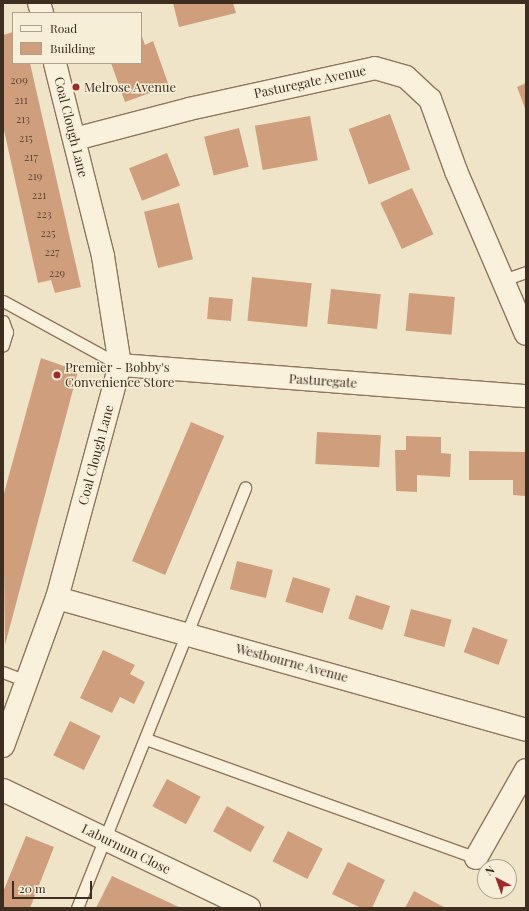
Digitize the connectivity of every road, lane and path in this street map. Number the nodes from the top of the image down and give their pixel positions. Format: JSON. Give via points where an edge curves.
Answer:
{"nodes":[{"id":1,"x":55,"y":64,"type":"edge"},
{"id":2,"x":75,"y":139,"type":"junction"},
{"id":3,"x":526,"y":272,"type":"edge"},
{"id":4,"x":503,"y":280,"type":"junction"},
{"id":5,"x":3,"y":301,"type":"edge"},
{"id":6,"x":3,"y":321,"type":"edge"},
{"id":7,"x":526,"y":334,"type":"edge"},
{"id":8,"x":3,"y":345,"type":"edge"},
{"id":9,"x":120,"y":365,"type":"junction"},
{"id":10,"x":526,"y":396,"type":"edge"},
{"id":11,"x":245,"y":487,"type":"dead end"},
{"id":12,"x":57,"y":598,"type":"junction"},
{"id":13,"x":188,"y":634,"type":"junction"},
{"id":14,"x":3,"y":672,"type":"edge"},
{"id":15,"x":27,"y":681,"type":"junction"},
{"id":16,"x":526,"y":730,"type":"edge"},
{"id":17,"x":146,"y":739,"type":"junction"},
{"id":18,"x":3,"y":746,"type":"edge"},
{"id":19,"x":526,"y":770,"type":"edge"},
{"id":20,"x":3,"y":790,"type":"edge"},
{"id":21,"x":106,"y":840,"type":"junction"},
{"id":22,"x":476,"y":858,"type":"joint"},
{"id":23,"x":77,"y":908,"type":"edge"},
{"id":24,"x":249,"y":908,"type":"edge"}],
"edges":[{"from":1,"to":2,"type":"street","name":"Coal Clough Lane"},
{"from":2,"to":4,"type":"street","name":"Pasturegate Avenue","via":[[189,109],[375,68],[406,77],[430,99]]},
{"from":2,"to":9,"type":"street","name":"Coal Clough Lane","via":[[103,256]]},
{"from":3,"to":4,"type":"lane"},
{"from":4,"to":7,"type":"street","name":"Pasturegate Avenue"},
{"from":5,"to":9,"type":"lane"},
{"from":6,"to":8,"type":"lane","via":[[7,332]]},
{"from":9,"to":10,"type":"street","name":"Pasturegate"},
{"from":9,"to":12,"type":"street","name":"Coal Clough Lane"},
{"from":11,"to":13,"type":"lane"},
{"from":12,"to":13,"type":"street","name":"Westbourne Avenue"},
{"from":12,"to":15,"type":"street","name":"Coal Clough Lane"},
{"from":13,"to":16,"type":"street","name":"Westbourne Avenue"},
{"from":13,"to":17,"type":"lane"},
{"from":14,"to":15,"type":"lane"},
{"from":15,"to":18,"type":"street","name":"Coal Clough Lane"},
{"from":17,"to":21,"type":"lane"},
{"from":17,"to":22,"type":"lane"},
{"from":19,"to":22,"type":"street"},
{"from":20,"to":21,"type":"street","name":"Laburnum Close"},
{"from":21,"to":23,"type":"lane"},
{"from":21,"to":24,"type":"street","name":"Laburnum Close"}]}
